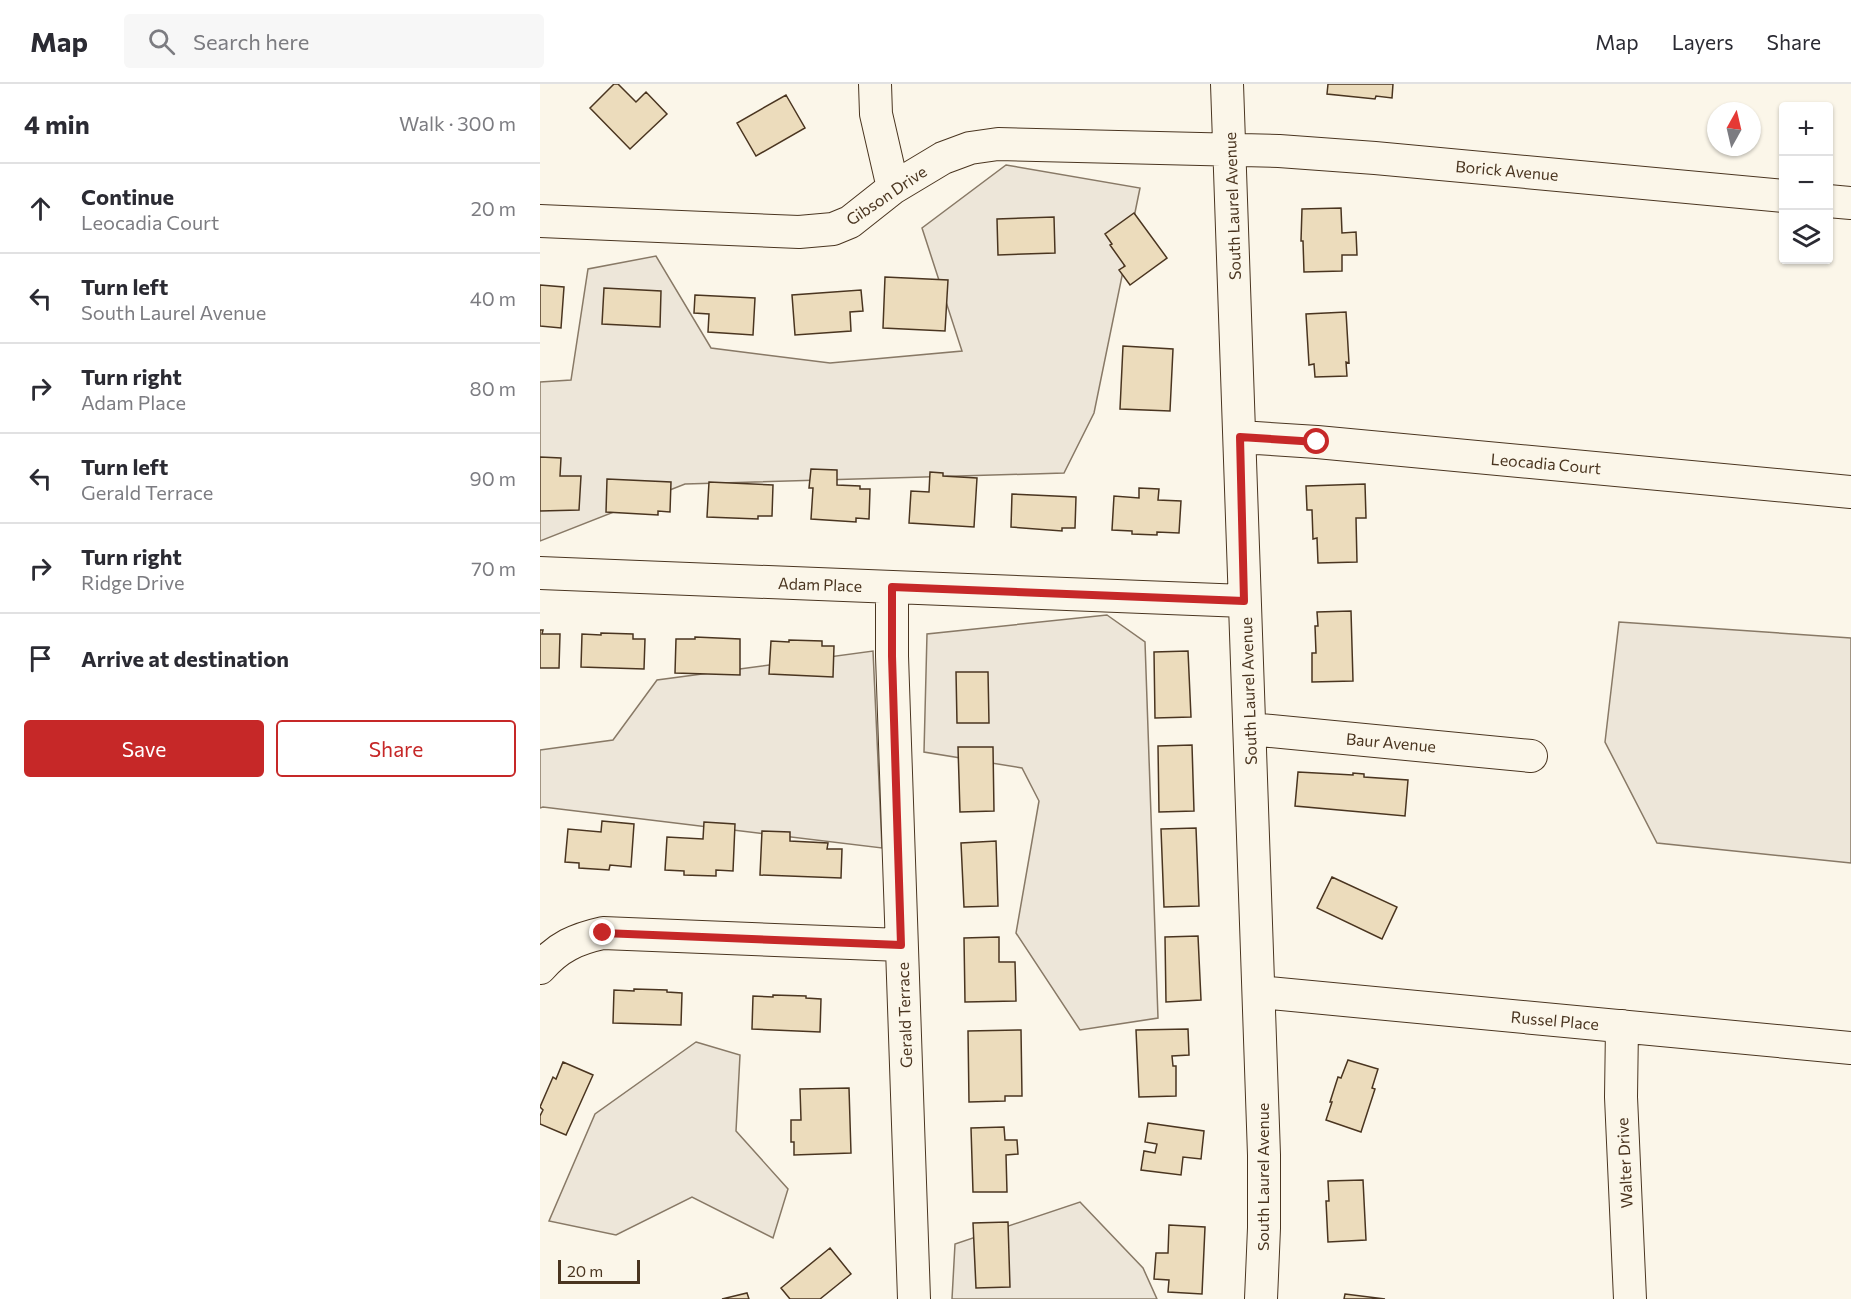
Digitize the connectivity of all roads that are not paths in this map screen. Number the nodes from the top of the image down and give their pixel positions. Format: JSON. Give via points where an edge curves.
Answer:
{"nodes":[{"id":1,"x":875,"y":84,"type":"edge"},
{"id":2,"x":1227,"y":84,"type":"edge"},
{"id":3,"x":1230,"y":150,"type":"junction"},
{"id":4,"x":893,"y":188,"type":"junction"},
{"id":5,"x":1779,"y":196,"type":"edge"},
{"id":6,"x":1833,"y":201,"type":"edge"},
{"id":7,"x":1851,"y":203,"type":"edge"},
{"id":8,"x":540,"y":221,"type":"edge"},
{"id":9,"x":1240,"y":437,"type":"junction"},
{"id":10,"x":1851,"y":492,"type":"edge"},
{"id":11,"x":540,"y":573,"type":"edge"},
{"id":12,"x":892,"y":587,"type":"junction"},
{"id":13,"x":1244,"y":601,"type":"junction"},
{"id":14,"x":1250,"y":729,"type":"junction"},
{"id":15,"x":1531,"y":756,"type":"dead end"},
{"id":16,"x":901,"y":945,"type":"junction"},
{"id":17,"x":540,"y":968,"type":"edge"},
{"id":18,"x":1259,"y":992,"type":"junction"},
{"id":19,"x":1622,"y":1026,"type":"junction"},
{"id":20,"x":1851,"y":1048,"type":"edge"},
{"id":21,"x":914,"y":1299,"type":"edge"},
{"id":22,"x":1261,"y":1299,"type":"edge"},
{"id":23,"x":1630,"y":1299,"type":"edge"}],
"edges":[{"from":1,"to":4,"type":"street","via":[[876,114]]},
{"from":2,"to":3,"type":"street","name":"South Laurel Avenue"},
{"from":3,"to":4,"type":"street","name":"Gibson Drive","via":[[998,144],[970,148],[943,158]]},
{"from":3,"to":5,"type":"street","name":"Borick Avenue","via":[[1375,158]]},
{"from":3,"to":9,"type":"street","name":"South Laurel Avenue"},
{"from":4,"to":8,"type":"street","name":"Gibson Drive","via":[[850,222],[833,229],[799,232]]},
{"from":6,"to":7,"type":"street"},
{"from":9,"to":10,"type":"street","name":"Leocadia Court"},
{"from":9,"to":13,"type":"street","name":"South Laurel Avenue"},
{"from":11,"to":12,"type":"street","name":"Adam Place"},
{"from":12,"to":13,"type":"street","name":"Adam Place"},
{"from":12,"to":16,"type":"street","name":"Gerald Terrace"},
{"from":13,"to":14,"type":"street","name":"South Laurel Avenue"},
{"from":14,"to":15,"type":"street","name":"Baur Avenue"},
{"from":14,"to":18,"type":"street","name":"South Laurel Avenue"},
{"from":16,"to":17,"type":"street","via":[[603,933],[552,954]]},
{"from":16,"to":21,"type":"street","name":"Gerald Terrace"},
{"from":18,"to":19,"type":"street","name":"Russel Place"},
{"from":18,"to":22,"type":"street","name":"South Laurel Avenue","via":[[1264,1166]]},
{"from":19,"to":20,"type":"street","name":"Russel Place"},
{"from":19,"to":23,"type":"street","name":"Walter Drive","via":[[1621,1097]]}]}
